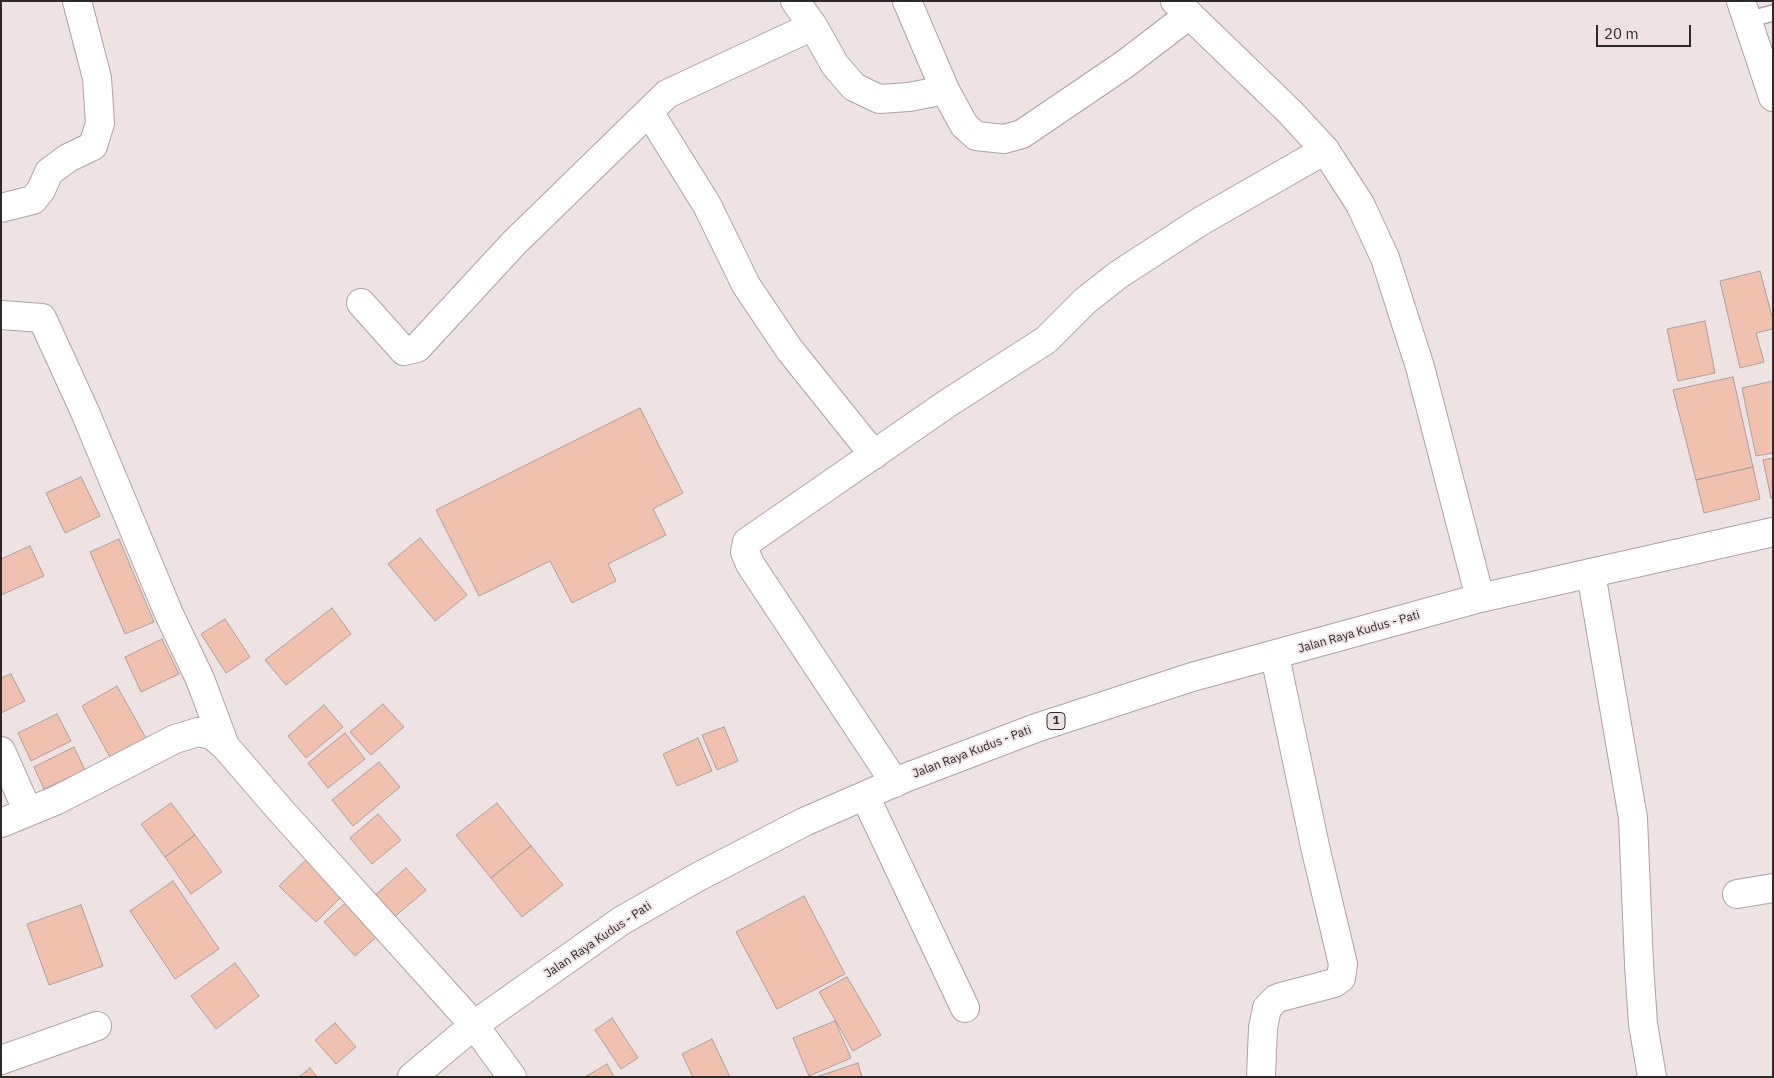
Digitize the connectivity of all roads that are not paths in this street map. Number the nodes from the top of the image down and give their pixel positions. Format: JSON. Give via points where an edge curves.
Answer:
{"nodes":[{"id":1,"x":77,"y":1,"type":"edge"},
{"id":2,"x":795,"y":1,"type":"edge"},
{"id":3,"x":908,"y":1,"type":"edge"},
{"id":4,"x":1182,"y":8,"type":"edge"},
{"id":5,"x":1754,"y":12,"type":"edge"},
{"id":6,"x":813,"y":26,"type":"junction"},
{"id":7,"x":944,"y":90,"type":"junction"},
{"id":8,"x":1773,"y":97,"type":"edge"},
{"id":9,"x":649,"y":112,"type":"junction"},
{"id":10,"x":1325,"y":150,"type":"junction"},
{"id":11,"x":1,"y":208,"type":"edge"},
{"id":12,"x":362,"y":303,"type":"dead end"},
{"id":13,"x":1,"y":315,"type":"edge"},
{"id":14,"x":874,"y":455,"type":"junction"},
{"id":15,"x":1773,"y":532,"type":"edge"},
{"id":16,"x":1591,"y":573,"type":"junction"},
{"id":17,"x":1480,"y":598,"type":"junction"},
{"id":18,"x":1275,"y":656,"type":"junction"},
{"id":19,"x":226,"y":746,"type":"junction"},
{"id":20,"x":1,"y":751,"type":"edge"},
{"id":21,"x":895,"y":783,"type":"junction"},
{"id":22,"x":865,"y":796,"type":"junction"},
{"id":23,"x":28,"y":812,"type":"junction"},
{"id":24,"x":1,"y":823,"type":"edge"},
{"id":25,"x":1773,"y":888,"type":"edge"},
{"id":26,"x":1737,"y":894,"type":"dead end"},
{"id":27,"x":965,"y":1008,"type":"dead end"},
{"id":28,"x":474,"y":1025,"type":"junction"},
{"id":29,"x":97,"y":1026,"type":"dead end"},
{"id":30,"x":1,"y":1060,"type":"edge"},
{"id":31,"x":412,"y":1077,"type":"edge"},
{"id":32,"x":512,"y":1077,"type":"edge"},
{"id":33,"x":1261,"y":1077,"type":"edge"},
{"id":34,"x":1652,"y":1077,"type":"edge"}],
"edges":[{"from":1,"to":11,"type":"main road","via":[[97,78],[100,123],[93,146],[49,172],[33,200]]},
{"from":2,"to":6,"type":"main road"},
{"from":3,"to":7,"type":"main road"},
{"from":4,"to":7,"type":"main road","via":[[1125,64],[1022,134],[1004,139],[976,136],[964,125]]},
{"from":4,"to":10,"type":"main road"},
{"from":5,"to":8,"type":"main road"},
{"from":6,"to":7,"type":"main road","via":[[835,65],[854,87],[879,99]]},
{"from":6,"to":9,"type":"main road","via":[[667,94]]},
{"from":9,"to":12,"type":"main road","via":[[514,243],[418,348],[404,352]]},
{"from":9,"to":14,"type":"main road","via":[[707,205],[746,285],[789,349]]},
{"from":10,"to":14,"type":"main road","via":[[1201,221],[1118,275],[1085,301],[1046,340]]},
{"from":10,"to":17,"type":"main road","via":[[1360,204],[1385,258],[1420,367]]},
{"from":13,"to":19,"type":"main road","via":[[42,318],[200,679]]},
{"from":14,"to":21,"type":"main road","via":[[753,537],[746,544],[745,552]]},
{"from":15,"to":16,"type":"main road","name":"Jalan Raya Kudus - Pati","number":"1"},
{"from":16,"to":17,"type":"main road","name":"Jalan Raya Kudus - Pati","number":"1"},
{"from":16,"to":34,"type":"main road","via":[[1633,818],[1639,964]]},
{"from":17,"to":18,"type":"main road","name":"Jalan Raya Kudus - Pati","number":"1"},
{"from":18,"to":21,"type":"main road","name":"Jalan Raya Kudus - Pati","number":"1","via":[[1192,677],[1036,728]]},
{"from":18,"to":33,"type":"main road","via":[[1343,964],[1340,978],[1334,983],[1280,997],[1267,1008]]},
{"from":19,"to":23,"type":"main road","via":[[212,735],[191,733]]},
{"from":19,"to":28,"type":"main road"},
{"from":20,"to":23,"type":"main road"},
{"from":21,"to":22,"type":"main road","name":"Jalan Raya Kudus - Pati","number":"1"},
{"from":22,"to":27,"type":"main road"},
{"from":22,"to":28,"type":"main road","name":"Jalan Raya Kudus - Pati","number":"1","via":[[796,826],[696,878],[621,922]]},
{"from":23,"to":24,"type":"main road"},
{"from":25,"to":26,"type":"main road"},
{"from":28,"to":31,"type":"main road","name":"Jalan Raya Kudus - Pati","number":"1"},
{"from":28,"to":32,"type":"main road"},
{"from":29,"to":30,"type":"main road"}]}
